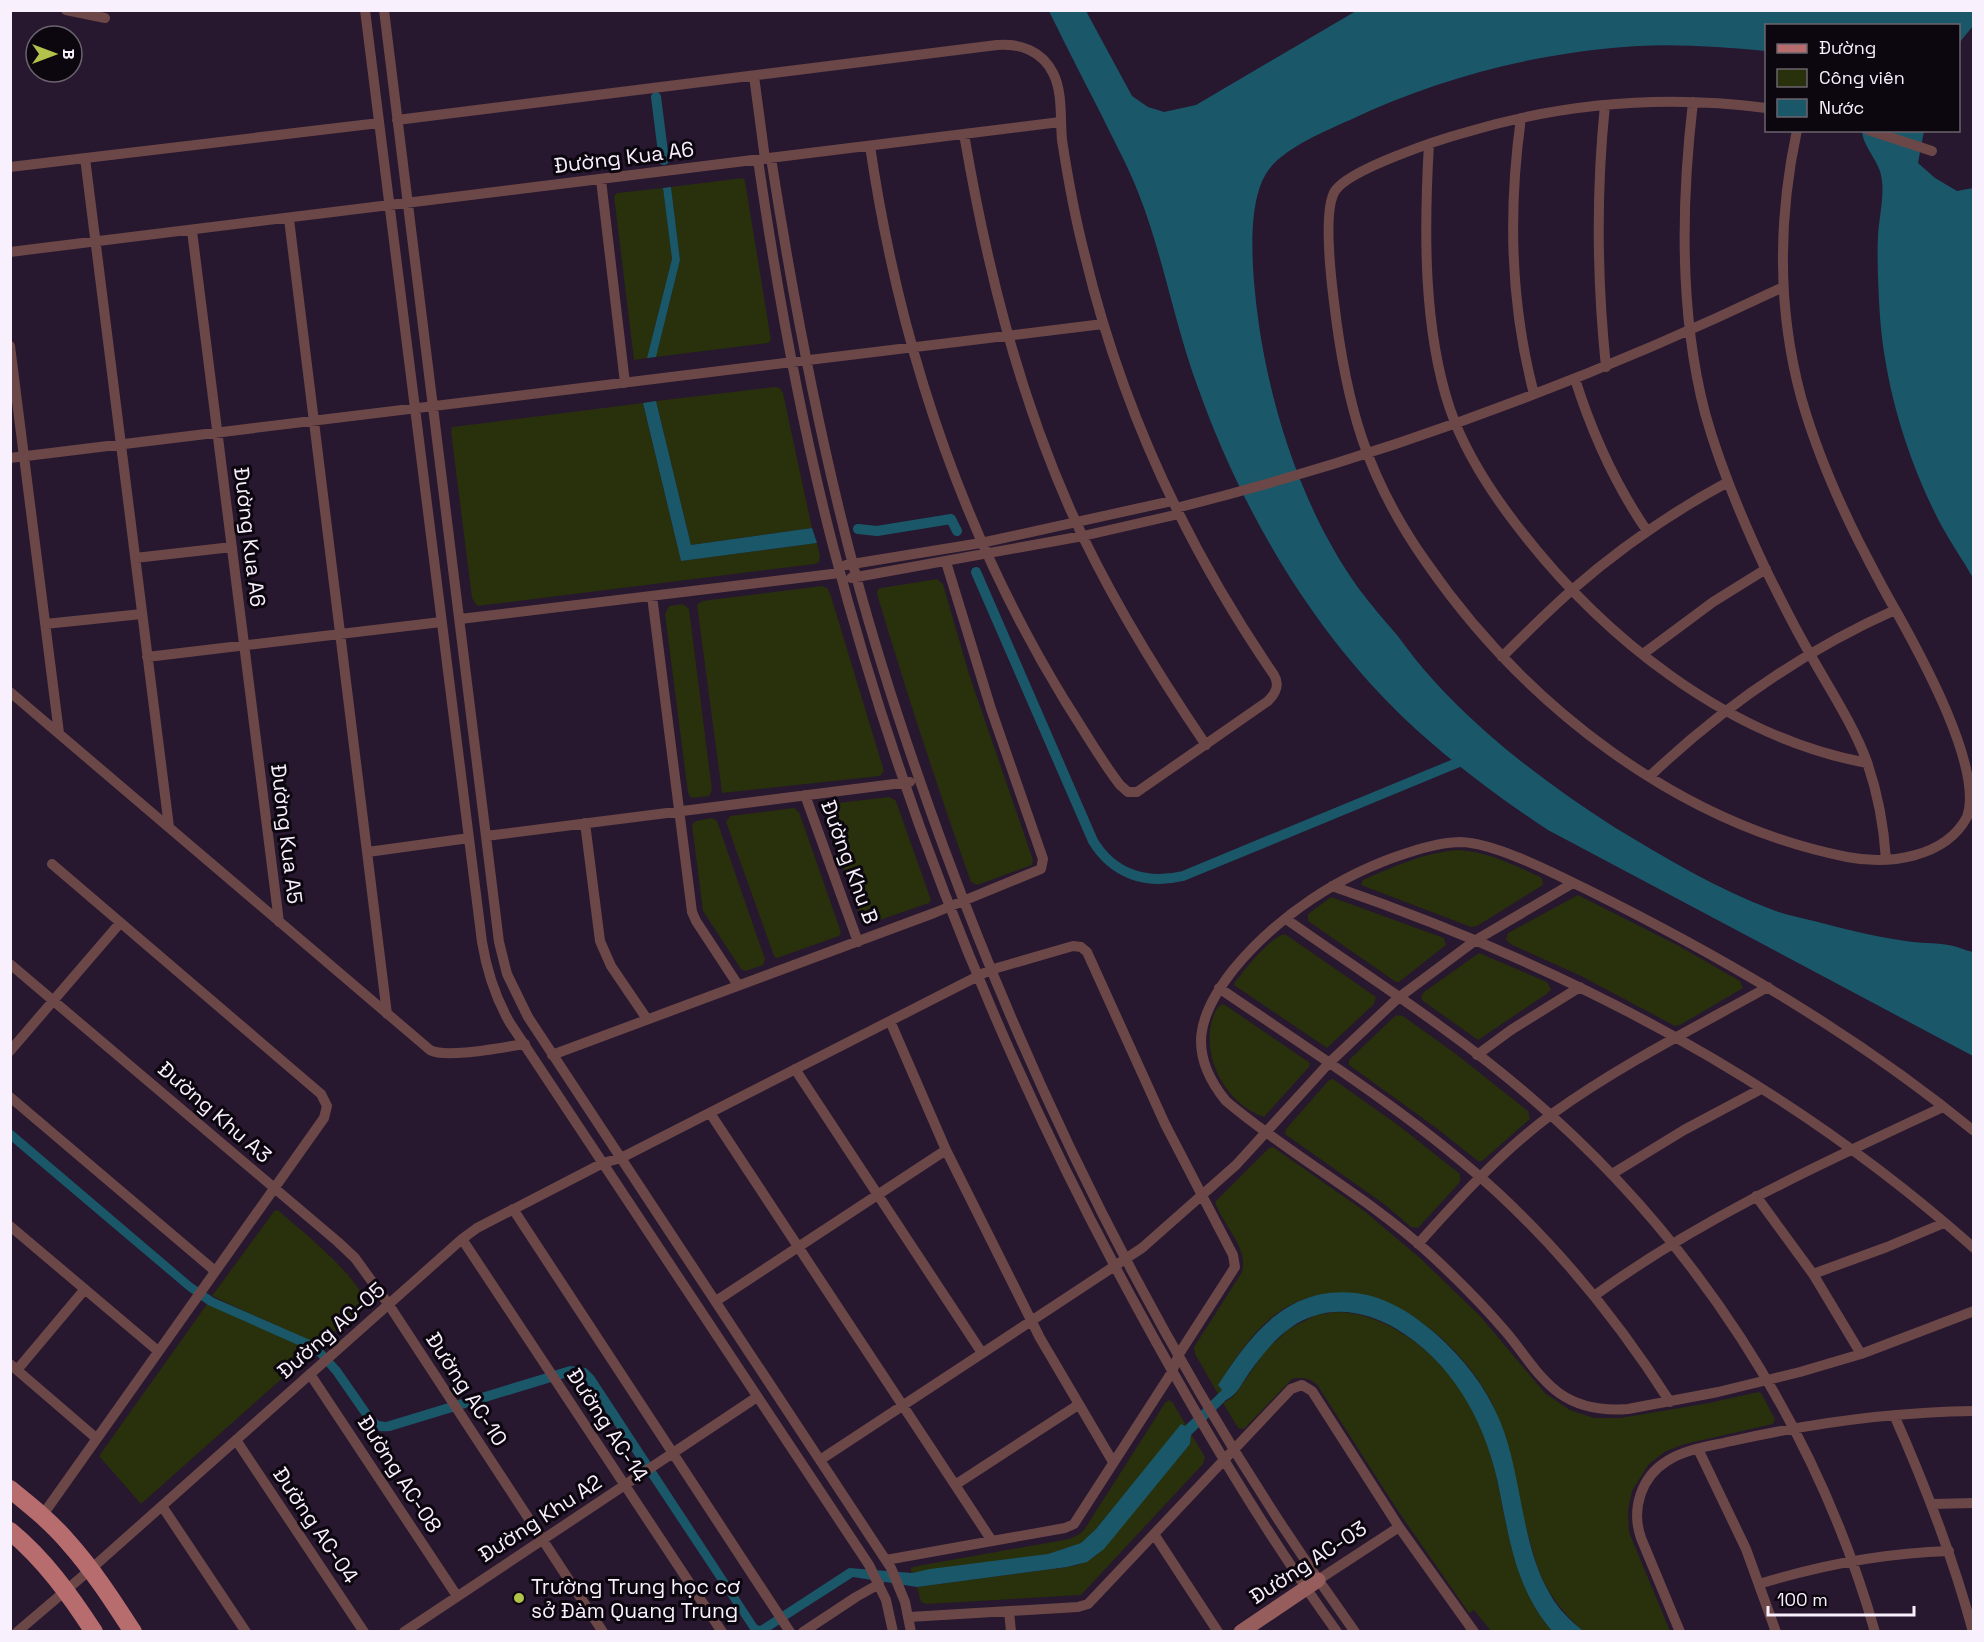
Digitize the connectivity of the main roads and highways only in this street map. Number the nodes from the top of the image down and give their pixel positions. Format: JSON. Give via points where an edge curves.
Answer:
{"nodes":[{"id":1,"x":10,"y":1489,"type":"edge"},
{"id":2,"x":10,"y":1531,"type":"edge"},
{"id":3,"x":94,"y":1632,"type":"edge"},
{"id":4,"x":134,"y":1632,"type":"edge"}],
"edges":[{"from":1,"to":4,"type":"main road","via":[[68,1541]]},
{"from":2,"to":3,"type":"main road","via":[[44,1563]]}]}
